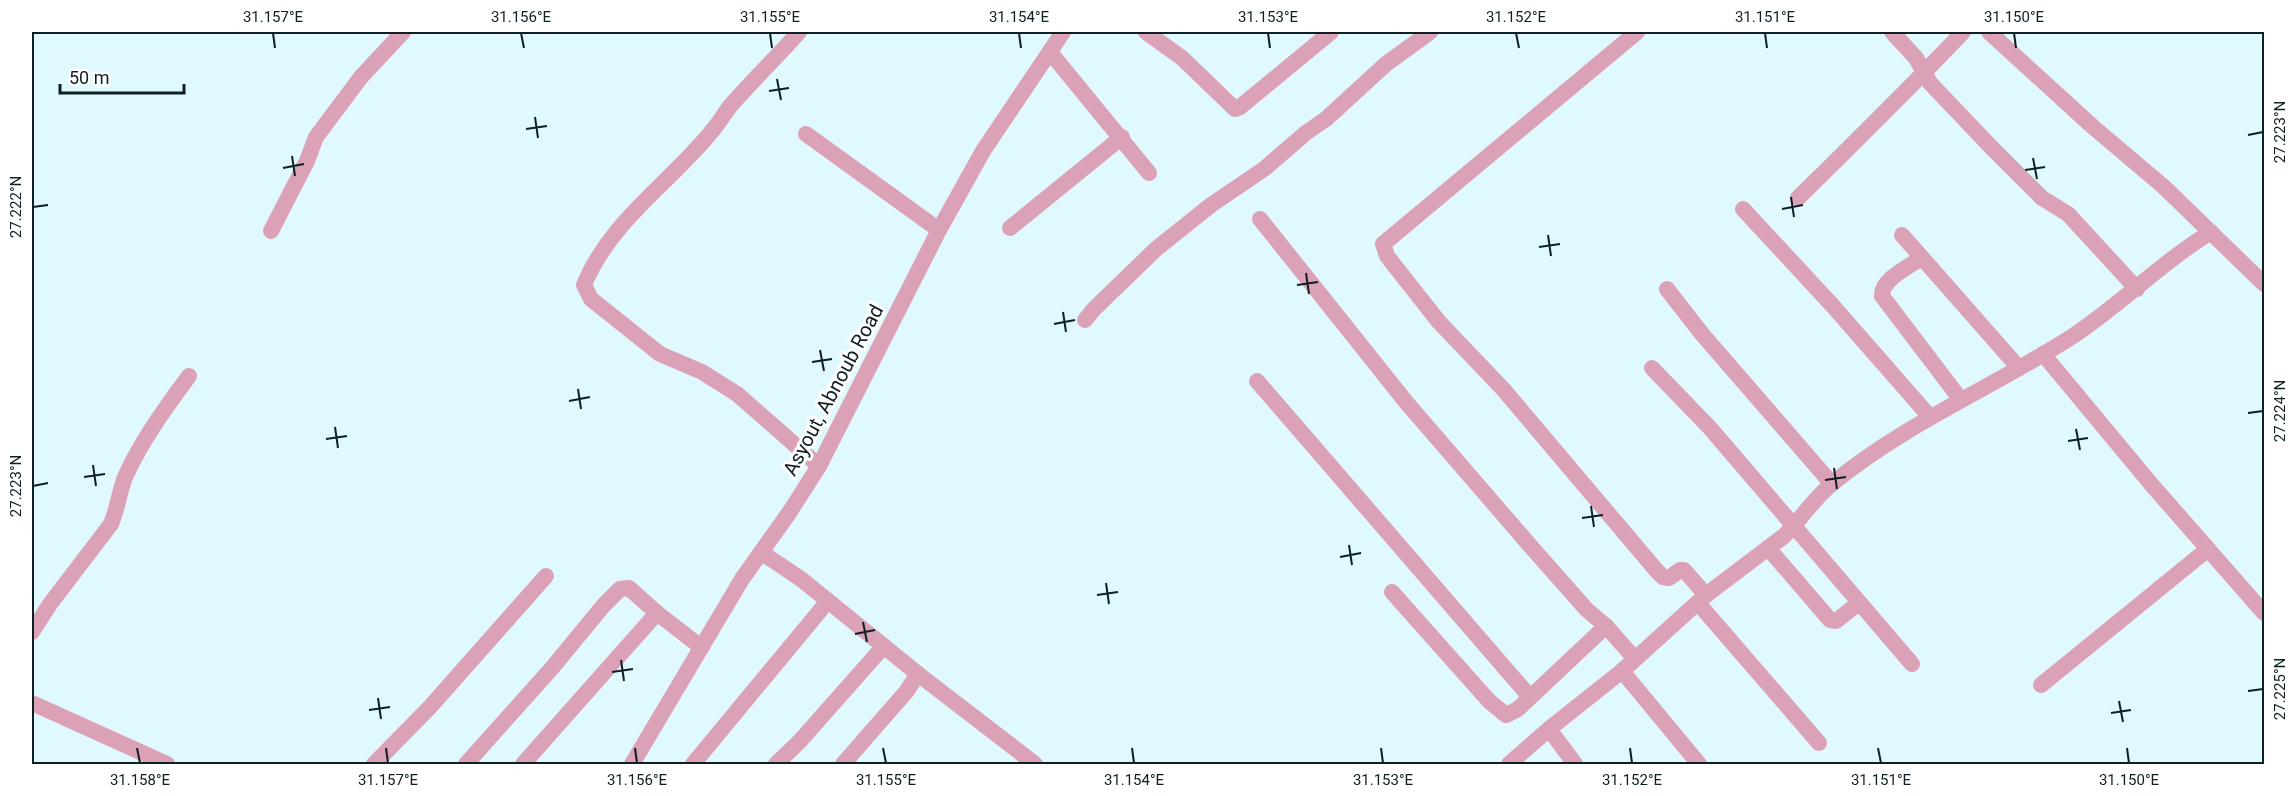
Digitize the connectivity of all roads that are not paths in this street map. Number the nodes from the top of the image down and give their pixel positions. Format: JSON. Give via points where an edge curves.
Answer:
{"nodes":[{"id":1,"x":403,"y":32,"type":"edge"},
{"id":2,"x":800,"y":32,"type":"edge"},
{"id":3,"x":1063,"y":32,"type":"edge"},
{"id":4,"x":1146,"y":32,"type":"edge"},
{"id":5,"x":1331,"y":32,"type":"edge"},
{"id":6,"x":1430,"y":32,"type":"edge"},
{"id":7,"x":1637,"y":32,"type":"edge"},
{"id":8,"x":1892,"y":32,"type":"edge"},
{"id":9,"x":1963,"y":32,"type":"edge"},
{"id":10,"x":1989,"y":32,"type":"edge"},
{"id":11,"x":1050,"y":52,"type":"junction"},
{"id":12,"x":1924,"y":72,"type":"junction"},
{"id":13,"x":806,"y":134,"type":"dead end"},
{"id":14,"x":1122,"y":137,"type":"junction"},
{"id":15,"x":1149,"y":173,"type":"dead end"},
{"id":16,"x":1798,"y":198,"type":"dead end"},
{"id":17,"x":1743,"y":209,"type":"dead end"},
{"id":18,"x":1260,"y":219,"type":"dead end"},
{"id":19,"x":1010,"y":228,"type":"dead end"},
{"id":20,"x":939,"y":230,"type":"junction"},
{"id":21,"x":271,"y":231,"type":"dead end"},
{"id":22,"x":2211,"y":232,"type":"junction"},
{"id":23,"x":1902,"y":235,"type":"dead end"},
{"id":24,"x":1921,"y":258,"type":"junction"},
{"id":25,"x":2265,"y":284,"type":"edge"},
{"id":26,"x":1668,"y":289,"type":"dead end"},
{"id":27,"x":2137,"y":289,"type":"junction"},
{"id":28,"x":1085,"y":320,"type":"dead end"},
{"id":29,"x":2043,"y":354,"type":"junction"},
{"id":30,"x":1652,"y":368,"type":"dead end"},
{"id":31,"x":2019,"y":368,"type":"junction"},
{"id":32,"x":189,"y":376,"type":"dead end"},
{"id":33,"x":1257,"y":381,"type":"dead end"},
{"id":34,"x":1961,"y":400,"type":"junction"},
{"id":35,"x":1930,"y":417,"type":"junction"},
{"id":36,"x":819,"y":466,"type":"junction"},
{"id":37,"x":1832,"y":483,"type":"junction"},
{"id":38,"x":1795,"y":525,"type":"junction"},
{"id":39,"x":1768,"y":548,"type":"junction"},
{"id":40,"x":2208,"y":549,"type":"junction"},
{"id":41,"x":762,"y":553,"type":"junction"},
{"id":42,"x":546,"y":576,"type":"dead end"},
{"id":43,"x":1392,"y":592,"type":"dead end"},
{"id":44,"x":1702,"y":599,"type":"junction"},
{"id":45,"x":828,"y":601,"type":"junction"},
{"id":46,"x":1859,"y":603,"type":"junction"},
{"id":47,"x":2265,"y":613,"type":"edge"},
{"id":48,"x":657,"y":614,"type":"junction"},
{"id":49,"x":1606,"y":626,"type":"junction"},
{"id":50,"x":32,"y":632,"type":"edge"},
{"id":51,"x":884,"y":646,"type":"junction"},
{"id":52,"x":701,"y":647,"type":"junction"},
{"id":53,"x":1635,"y":659,"type":"junction"},
{"id":54,"x":1912,"y":664,"type":"dead end"},
{"id":55,"x":1622,"y":671,"type":"junction"},
{"id":56,"x":918,"y":675,"type":"junction"},
{"id":57,"x":2041,"y":685,"type":"dead end"},
{"id":58,"x":1530,"y":697,"type":"junction"},
{"id":59,"x":32,"y":703,"type":"edge"},
{"id":60,"x":1549,"y":729,"type":"junction"},
{"id":61,"x":1819,"y":743,"type":"dead end"},
{"id":62,"x":167,"y":765,"type":"edge"},
{"id":63,"x":374,"y":765,"type":"edge"},
{"id":64,"x":466,"y":765,"type":"edge"},
{"id":65,"x":523,"y":765,"type":"edge"},
{"id":66,"x":632,"y":765,"type":"edge"},
{"id":67,"x":693,"y":765,"type":"edge"},
{"id":68,"x":776,"y":765,"type":"edge"},
{"id":69,"x":843,"y":765,"type":"edge"},
{"id":70,"x":1035,"y":765,"type":"edge"},
{"id":71,"x":1509,"y":765,"type":"edge"},
{"id":72,"x":1575,"y":765,"type":"edge"},
{"id":73,"x":1699,"y":765,"type":"edge"}],
"edges":[{"from":1,"to":21,"type":"street","via":[[361,77],[316,137]]},
{"from":2,"to":36,"type":"street","via":[[643,201],[614,237],[584,285],[591,299],[660,354],[702,372],[737,394]]},
{"from":3,"to":11,"type":"street","name":"Asyout, Abnoub Road"},
{"from":4,"to":5,"type":"street","via":[[1182,58],[1235,109]]},
{"from":6,"to":28,"type":"street","via":[[1386,64],[1264,169],[1210,205],[1156,249]]},
{"from":7,"to":44,"type":"street","via":[[1383,244],[1398,273],[1439,322],[1510,397],[1656,570],[1669,578],[1684,570]]},
{"from":8,"to":12,"type":"street"},
{"from":9,"to":12,"type":"street"},
{"from":10,"to":22,"type":"street"},
{"from":11,"to":14,"type":"street"},
{"from":11,"to":20,"type":"street","name":"Asyout, Abnoub Road","via":[[982,151]]},
{"from":12,"to":16,"type":"street"},
{"from":12,"to":27,"type":"street","via":[[1992,148],[2042,198],[2068,214]]},
{"from":13,"to":20,"type":"street"},
{"from":14,"to":15,"type":"street"},
{"from":14,"to":19,"type":"street"},
{"from":17,"to":35,"type":"street"},
{"from":18,"to":49,"type":"street","via":[[1407,402],[1587,610]]},
{"from":20,"to":36,"type":"street","name":"Asyout, Abnoub Road"},
{"from":22,"to":25,"type":"street"},
{"from":22,"to":27,"type":"street"},
{"from":23,"to":24,"type":"street"},
{"from":24,"to":31,"type":"street"},
{"from":24,"to":34,"type":"street","via":[[1886,283],[1882,296]]},
{"from":26,"to":37,"type":"street","via":[[1702,334]]},
{"from":27,"to":29,"type":"street"},
{"from":29,"to":31,"type":"street"},
{"from":29,"to":40,"type":"street"},
{"from":30,"to":38,"type":"street"},
{"from":31,"to":34,"type":"street"},
{"from":32,"to":50,"type":"street","via":[[125,476],[111,524]]},
{"from":33,"to":58,"type":"street"},
{"from":34,"to":35,"type":"street"},
{"from":35,"to":37,"type":"street"},
{"from":36,"to":41,"type":"street","name":"Asyout, Abnoub Road"},
{"from":37,"to":38,"type":"street"},
{"from":38,"to":39,"type":"street"},
{"from":38,"to":46,"type":"street"},
{"from":39,"to":44,"type":"street"},
{"from":39,"to":46,"type":"street","via":[[1830,620],[1836,621]]},
{"from":40,"to":47,"type":"street"},
{"from":40,"to":57,"type":"street"},
{"from":41,"to":45,"type":"street"},
{"from":41,"to":52,"type":"street","name":"Asyout, Abnoub Road"},
{"from":42,"to":63,"type":"street"},
{"from":43,"to":58,"type":"street","via":[[1502,714],[1510,715]]},
{"from":44,"to":53,"type":"street"},
{"from":44,"to":61,"type":"street"},
{"from":45,"to":51,"type":"street"},
{"from":45,"to":67,"type":"street"},
{"from":46,"to":54,"type":"street"},
{"from":48,"to":52,"type":"street"},
{"from":48,"to":64,"type":"street","via":[[628,588],[620,589]]},
{"from":48,"to":65,"type":"street"},
{"from":49,"to":53,"type":"street"},
{"from":49,"to":58,"type":"street"},
{"from":51,"to":56,"type":"street"},
{"from":51,"to":68,"type":"street"},
{"from":52,"to":66,"type":"street","name":"Asyout, Abnoub Road"},
{"from":53,"to":55,"type":"street"},
{"from":55,"to":60,"type":"street"},
{"from":55,"to":73,"type":"street"},
{"from":56,"to":69,"type":"street"},
{"from":56,"to":70,"type":"street"},
{"from":59,"to":62,"type":"street"},
{"from":60,"to":71,"type":"street"},
{"from":60,"to":72,"type":"street"}]}
